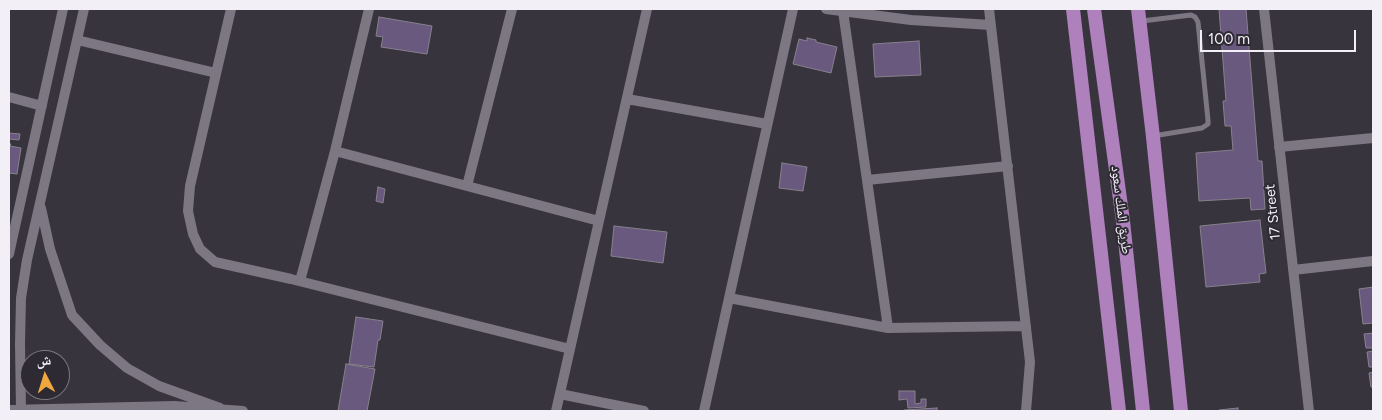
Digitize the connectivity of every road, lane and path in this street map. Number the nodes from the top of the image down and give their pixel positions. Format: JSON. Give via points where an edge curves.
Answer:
{"nodes":[{"id":1,"x":64,"y":9,"type":"edge"},
{"id":2,"x":84,"y":9,"type":"edge"},
{"id":3,"x":232,"y":9,"type":"edge"},
{"id":4,"x":369,"y":9,"type":"edge"},
{"id":5,"x":512,"y":9,"type":"edge"},
{"id":6,"x":647,"y":9,"type":"edge"},
{"id":7,"x":793,"y":9,"type":"edge"},
{"id":8,"x":826,"y":9,"type":"edge"},
{"id":9,"x":910,"y":9,"type":"edge"},
{"id":10,"x":989,"y":9,"type":"edge"},
{"id":11,"x":1073,"y":9,"type":"edge"},
{"id":12,"x":1094,"y":9,"type":"edge"},
{"id":13,"x":1264,"y":9,"type":"edge"},
{"id":14,"x":843,"y":11,"type":"junction"},
{"id":15,"x":1138,"y":15,"type":"edge"},
{"id":16,"x":911,"y":20,"type":"junction"},
{"id":17,"x":991,"y":25,"type":"junction"},
{"id":18,"x":77,"y":40,"type":"junction"},
{"id":19,"x":216,"y":73,"type":"junction"},
{"id":20,"x":9,"y":98,"type":"edge"},
{"id":21,"x":627,"y":99,"type":"junction"},
{"id":22,"x":42,"y":106,"type":"junction"},
{"id":23,"x":767,"y":124,"type":"junction"},
{"id":24,"x":1153,"y":136,"type":"junction"},
{"id":25,"x":1373,"y":138,"type":"edge"},
{"id":26,"x":1279,"y":147,"type":"junction"},
{"id":27,"x":335,"y":151,"type":"junction"},
{"id":28,"x":1008,"y":166,"type":"junction"},
{"id":29,"x":867,"y":180,"type":"junction"},
{"id":30,"x":467,"y":186,"type":"junction"},
{"id":31,"x":40,"y":206,"type":"junction"},
{"id":32,"x":599,"y":222,"type":"junction"},
{"id":33,"x":9,"y":254,"type":"edge"},
{"id":34,"x":1373,"y":261,"type":"edge"},
{"id":35,"x":1293,"y":270,"type":"junction"},
{"id":36,"x":300,"y":281,"type":"junction"},
{"id":37,"x":729,"y":298,"type":"junction"},
{"id":38,"x":1026,"y":326,"type":"junction"},
{"id":39,"x":888,"y":328,"type":"junction"},
{"id":40,"x":570,"y":349,"type":"junction"},
{"id":41,"x":560,"y":394,"type":"junction"},
{"id":42,"x":220,"y":408,"type":"junction"},
{"id":43,"x":9,"y":410,"type":"edge"},
{"id":44,"x":21,"y":410,"type":"edge"},
{"id":45,"x":243,"y":411,"type":"edge"},
{"id":46,"x":556,"y":411,"type":"edge"},
{"id":47,"x":644,"y":411,"type":"edge"},
{"id":48,"x":704,"y":411,"type":"edge"},
{"id":49,"x":1026,"y":411,"type":"edge"},
{"id":50,"x":1119,"y":411,"type":"edge"},
{"id":51,"x":1143,"y":411,"type":"edge"},
{"id":52,"x":1181,"y":411,"type":"edge"},
{"id":53,"x":1309,"y":411,"type":"edge"}],
"edges":[{"from":1,"to":22,"type":"street"},
{"from":2,"to":18,"type":"street"},
{"from":3,"to":19,"type":"street"},
{"from":4,"to":27,"type":"street"},
{"from":5,"to":30,"type":"street"},
{"from":6,"to":21,"type":"street"},
{"from":7,"to":23,"type":"street"},
{"from":8,"to":14,"type":"street"},
{"from":9,"to":16,"type":"street"},
{"from":10,"to":17,"type":"street"},
{"from":11,"to":50,"type":"main road"},
{"from":12,"to":51,"type":"main road","name":"طريق الملك سعود","via":[[1123,221]]},
{"from":13,"to":26,"type":"street","name":"17 Street"},
{"from":14,"to":16,"type":"street"},
{"from":14,"to":29,"type":"street"},
{"from":15,"to":24,"type":"main road"},
{"from":15,"to":24,"type":"lane","via":[[1191,15],[1198,22],[1208,124],[1202,128]]},
{"from":16,"to":17,"type":"street"},
{"from":17,"to":28,"type":"street"},
{"from":18,"to":19,"type":"street"},
{"from":18,"to":31,"type":"street"},
{"from":19,"to":36,"type":"street","via":[[190,186],[188,211],[193,234],[200,248],[215,262]]},
{"from":20,"to":22,"type":"street"},
{"from":21,"to":23,"type":"street"},
{"from":21,"to":32,"type":"street"},
{"from":22,"to":33,"type":"street"},
{"from":23,"to":37,"type":"street"},
{"from":24,"to":52,"type":"main road"},
{"from":25,"to":26,"type":"street"},
{"from":26,"to":35,"type":"street","name":"17 Street"},
{"from":27,"to":30,"type":"street"},
{"from":27,"to":36,"type":"street"},
{"from":28,"to":29,"type":"street"},
{"from":28,"to":38,"type":"street"},
{"from":29,"to":39,"type":"street"},
{"from":30,"to":32,"type":"street"},
{"from":31,"to":42,"type":"street","via":[[50,249],[72,314],[100,345],[127,368],[159,386]]},
{"from":31,"to":44,"type":"street","via":[[21,298]]},
{"from":32,"to":40,"type":"street"},
{"from":34,"to":35,"type":"street"},
{"from":35,"to":53,"type":"street","name":"17 Street"},
{"from":36,"to":40,"type":"street"},
{"from":37,"to":39,"type":"street"},
{"from":37,"to":48,"type":"street"},
{"from":38,"to":39,"type":"street"},
{"from":38,"to":49,"type":"street","via":[[1030,362]]},
{"from":40,"to":41,"type":"street"},
{"from":41,"to":46,"type":"street"},
{"from":41,"to":47,"type":"street"},
{"from":42,"to":44,"type":"street"},
{"from":42,"to":45,"type":"street"},
{"from":43,"to":44,"type":"street"}]}
